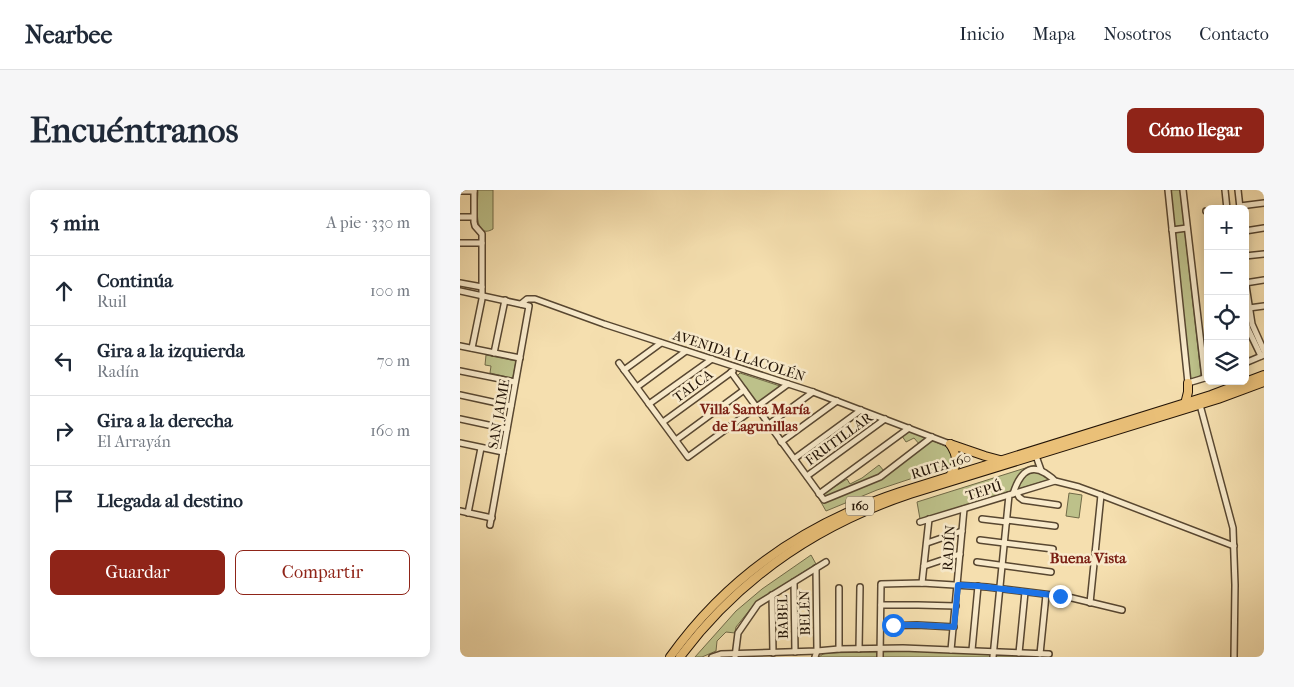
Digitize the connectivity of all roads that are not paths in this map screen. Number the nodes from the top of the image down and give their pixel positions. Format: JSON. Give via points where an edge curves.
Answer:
{"nodes":[{"id":1,"x":474,"y":190,"type":"edge"},
{"id":2,"x":1168,"y":190,"type":"edge"},
{"id":3,"x":1183,"y":190,"type":"edge"},
{"id":4,"x":1225,"y":190,"type":"edge"},
{"id":5,"x":1238,"y":190,"type":"edge"},
{"id":6,"x":460,"y":191,"type":"edge"},
{"id":7,"x":1264,"y":203,"type":"edge"},
{"id":8,"x":1227,"y":205,"type":"edge"},
{"id":9,"x":1240,"y":205,"type":"edge"},
{"id":10,"x":1249,"y":206,"type":"edge"},
{"id":11,"x":460,"y":217,"type":"edge"},
{"id":12,"x":473,"y":217,"type":"junction"},
{"id":13,"x":1187,"y":228,"type":"junction"},
{"id":14,"x":1264,"y":228,"type":"edge"},
{"id":15,"x":1172,"y":230,"type":"junction"},
{"id":16,"x":1249,"y":230,"type":"edge"},
{"id":17,"x":460,"y":243,"type":"edge"},
{"id":18,"x":482,"y":243,"type":"junction"},
{"id":19,"x":1264,"y":254,"type":"edge"},
{"id":20,"x":1249,"y":256,"type":"edge"},
{"id":21,"x":1264,"y":280,"type":"edge"},
{"id":22,"x":1249,"y":282,"type":"edge"},
{"id":23,"x":460,"y":283,"type":"edge"},
{"id":24,"x":482,"y":288,"type":"junction"},
{"id":25,"x":460,"y":291,"type":"edge"},
{"id":26,"x":482,"y":295,"type":"junction"},
{"id":27,"x":505,"y":300,"type":"junction"},
{"id":28,"x":521,"y":304,"type":"junction"},
{"id":29,"x":1264,"y":306,"type":"edge"},
{"id":30,"x":1249,"y":308,"type":"joint"},
{"id":31,"x":1249,"y":335,"type":"edge"},
{"id":32,"x":661,"y":342,"type":"junction"},
{"id":33,"x":460,"y":346,"type":"edge"},
{"id":34,"x":472,"y":348,"type":"junction"},
{"id":35,"x":686,"y":351,"type":"junction"},
{"id":36,"x":494,"y":353,"type":"junction"},
{"id":37,"x":1263,"y":354,"type":"edge"},
{"id":38,"x":520,"y":358,"type":"junction"},
{"id":39,"x":712,"y":359,"type":"junction"},
{"id":40,"x":1249,"y":360,"type":"edge"},
{"id":41,"x":1204,"y":361,"type":"edge"},
{"id":42,"x":619,"y":363,"type":"dead end"},
{"id":43,"x":736,"y":367,"type":"junction"},
{"id":44,"x":624,"y":370,"type":"junction"},
{"id":45,"x":460,"y":371,"type":"edge"},
{"id":46,"x":730,"y":372,"type":"junction"},
{"id":47,"x":1264,"y":376,"type":"edge"},
{"id":48,"x":1204,"y":378,"type":"edge"},
{"id":49,"x":516,"y":382,"type":"junction"},
{"id":50,"x":1264,"y":382,"type":"edge"},
{"id":51,"x":1188,"y":383,"type":"junction"},
{"id":52,"x":788,"y":384,"type":"junction"},
{"id":53,"x":637,"y":387,"type":"junction"},
{"id":54,"x":744,"y":390,"type":"junction"},
{"id":55,"x":813,"y":392,"type":"junction"},
{"id":56,"x":460,"y":395,"type":"edge"},
{"id":57,"x":837,"y":401,"type":"junction"},
{"id":58,"x":649,"y":404,"type":"junction"},
{"id":59,"x":1184,"y":404,"type":"junction"},
{"id":60,"x":1200,"y":405,"type":"junction"},
{"id":61,"x":511,"y":406,"type":"junction"},
{"id":62,"x":756,"y":407,"type":"junction"},
{"id":63,"x":861,"y":410,"type":"junction"},
{"id":64,"x":460,"y":419,"type":"edge"},
{"id":65,"x":885,"y":419,"type":"junction"},
{"id":66,"x":663,"y":422,"type":"junction"},
{"id":67,"x":769,"y":424,"type":"junction"},
{"id":68,"x":909,"y":428,"type":"junction"},
{"id":69,"x":507,"y":429,"type":"junction"},
{"id":70,"x":932,"y":437,"type":"junction"},
{"id":71,"x":676,"y":440,"type":"junction"},
{"id":72,"x":781,"y":442,"type":"junction"},
{"id":73,"x":460,"y":443,"type":"edge"},
{"id":74,"x":950,"y":444,"type":"junction"},
{"id":75,"x":481,"y":448,"type":"junction"},
{"id":76,"x":503,"y":452,"type":"junction"},
{"id":77,"x":1036,"y":456,"type":"junction"},
{"id":78,"x":794,"y":459,"type":"junction"},
{"id":79,"x":1002,"y":460,"type":"junction"},
{"id":80,"x":1040,"y":470,"type":"junction"},
{"id":81,"x":807,"y":476,"type":"junction"},
{"id":82,"x":950,"y":476,"type":"junction"},
{"id":83,"x":1055,"y":481,"type":"junction"},
{"id":84,"x":819,"y":494,"type":"junction"},
{"id":85,"x":1013,"y":494,"type":"junction"},
{"id":86,"x":1101,"y":495,"type":"junction"},
{"id":87,"x":1058,"y":505,"type":"dead end"},
{"id":88,"x":964,"y":509,"type":"junction"},
{"id":89,"x":460,"y":511,"type":"edge"},
{"id":90,"x":468,"y":512,"type":"junction"},
{"id":91,"x":492,"y":518,"type":"junction"},
{"id":92,"x":929,"y":519,"type":"junction"},
{"id":93,"x":982,"y":519,"type":"dead end"},
{"id":94,"x":1007,"y":521,"type":"junction"},
{"id":95,"x":920,"y":522,"type":"dead end"},
{"id":96,"x":490,"y":526,"type":"dead end"},
{"id":97,"x":1055,"y":526,"type":"dead end"},
{"id":98,"x":962,"y":531,"type":"junction"},
{"id":99,"x":980,"y":540,"type":"dead end"},
{"id":100,"x":1005,"y":543,"type":"junction"},
{"id":101,"x":927,"y":544,"type":"junction"},
{"id":102,"x":1234,"y":546,"type":"junction"},
{"id":103,"x":1053,"y":549,"type":"dead end"},
{"id":104,"x":960,"y":554,"type":"junction"},
{"id":105,"x":826,"y":562,"type":"dead end"},
{"id":106,"x":978,"y":562,"type":"dead end"},
{"id":107,"x":1003,"y":565,"type":"junction"},
{"id":108,"x":924,"y":566,"type":"junction"},
{"id":109,"x":816,"y":568,"type":"junction"},
{"id":110,"x":1051,"y":572,"type":"dead end"},
{"id":111,"x":794,"y":582,"type":"junction"},
{"id":112,"x":922,"y":583,"type":"junction"},
{"id":113,"x":958,"y":585,"type":"junction"},
{"id":114,"x":978,"y":586,"type":"junction"},
{"id":115,"x":860,"y":587,"type":"dead end"},
{"id":116,"x":839,"y":588,"type":"dead end"},
{"id":117,"x":1000,"y":589,"type":"junction"},
{"id":118,"x":1025,"y":592,"type":"junction"},
{"id":119,"x":772,"y":595,"type":"junction"},
{"id":120,"x":1046,"y":595,"type":"junction"},
{"id":121,"x":1090,"y":603,"type":"junction"},
{"id":122,"x":881,"y":605,"type":"junction"},
{"id":123,"x":956,"y":606,"type":"junction"},
{"id":124,"x":1122,"y":610,"type":"dead end"},
{"id":125,"x":881,"y":626,"type":"junction"},
{"id":126,"x":954,"y":627,"type":"junction"},
{"id":127,"x":881,"y":648,"type":"junction"},
{"id":128,"x":839,"y":649,"type":"junction"},
{"id":129,"x":860,"y":649,"type":"junction"},
{"id":130,"x":951,"y":650,"type":"junction"},
{"id":131,"x":972,"y":650,"type":"junction"},
{"id":132,"x":817,"y":651,"type":"junction"},
{"id":133,"x":795,"y":652,"type":"junction"},
{"id":134,"x":1019,"y":653,"type":"junction"},
{"id":135,"x":777,"y":654,"type":"edge"},
{"id":136,"x":994,"y":654,"type":"edge"},
{"id":137,"x":1040,"y":654,"type":"junction"},
{"id":138,"x":1049,"y":654,"type":"dead end"},
{"id":139,"x":757,"y":655,"type":"edge"},
{"id":140,"x":735,"y":656,"type":"edge"},
{"id":141,"x":670,"y":657,"type":"edge"},
{"id":142,"x":681,"y":657,"type":"edge"},
{"id":143,"x":712,"y":657,"type":"edge"},
{"id":144,"x":814,"y":657,"type":"edge"},
{"id":145,"x":880,"y":657,"type":"edge"},
{"id":146,"x":1234,"y":657,"type":"edge"}],
"edges":[{"from":1,"to":6,"type":"street"},
{"from":1,"to":12,"type":"street"},
{"from":2,"to":15,"type":"street"},
{"from":3,"to":13,"type":"street"},
{"from":4,"to":8,"type":"street"},
{"from":5,"to":9,"type":"street"},
{"from":7,"to":10,"type":"street"},
{"from":11,"to":12,"type":"street"},
{"from":12,"to":18,"type":"street","via":[[475,226],[482,232]]},
{"from":13,"to":15,"type":"street"},
{"from":13,"to":41,"type":"street"},
{"from":14,"to":16,"type":"street"},
{"from":15,"to":51,"type":"street"},
{"from":17,"to":18,"type":"street"},
{"from":18,"to":24,"type":"street"},
{"from":19,"to":20,"type":"street"},
{"from":21,"to":22,"type":"street"},
{"from":23,"to":24,"type":"street"},
{"from":24,"to":26,"type":"street"},
{"from":25,"to":26,"type":"street"},
{"from":26,"to":27,"type":"street"},
{"from":26,"to":34,"type":"street"},
{"from":27,"to":28,"type":"street"},
{"from":27,"to":36,"type":"street"},
{"from":28,"to":32,"type":"street","name":"AVENIDA LLACOLÉN","via":[[532,298]]},
{"from":28,"to":38,"type":"street","name":"SAN JAIME","via":[[529,306]]},
{"from":29,"to":30,"type":"street"},
{"from":30,"to":37,"type":"street"},
{"from":31,"to":37,"type":"street"},
{"from":32,"to":35,"type":"street","name":"AVENIDA LLACOLÉN"},
{"from":32,"to":44,"type":"street"},
{"from":33,"to":34,"type":"street"},
{"from":34,"to":36,"type":"street"},
{"from":35,"to":39,"type":"street","name":"AVENIDA LLACOLÉN"},
{"from":35,"to":53,"type":"street"},
{"from":36,"to":38,"type":"street"},
{"from":37,"to":40,"type":"street"},
{"from":38,"to":49,"type":"street","name":"SAN JAIME"},
{"from":39,"to":43,"type":"street","name":"AVENIDA LLACOLÉN"},
{"from":39,"to":58,"type":"street"},
{"from":42,"to":44,"type":"street"},
{"from":43,"to":46,"type":"street","name":"TALCA"},
{"from":43,"to":52,"type":"street","name":"AVENIDA LLACOLÉN"},
{"from":44,"to":53,"type":"street"},
{"from":45,"to":49,"type":"street"},
{"from":46,"to":54,"type":"street"},
{"from":46,"to":66,"type":"street","name":"TALCA"},
{"from":47,"to":59,"type":"highway","name":"RUTA 160","number":"160"},
{"from":48,"to":51,"type":"street"},
{"from":49,"to":61,"type":"street","name":"SAN JAIME"},
{"from":50,"to":60,"type":"highway","name":"RUTA 160","number":"160"},
{"from":51,"to":59,"type":"highway"},
{"from":52,"to":55,"type":"street","name":"AVENIDA LLACOLÉN"},
{"from":52,"to":62,"type":"street"},
{"from":53,"to":58,"type":"street"},
{"from":54,"to":62,"type":"street"},
{"from":54,"to":71,"type":"street"},
{"from":55,"to":57,"type":"street","name":"AVENIDA LLACOLÉN"},
{"from":55,"to":67,"type":"street"},
{"from":56,"to":61,"type":"street"},
{"from":57,"to":63,"type":"street","name":"AVENIDA LLACOLÉN"},
{"from":57,"to":72,"type":"street"},
{"from":58,"to":66,"type":"street"},
{"from":59,"to":79,"type":"highway","name":"RUTA 160","number":"160"},
{"from":60,"to":77,"type":"highway","name":"RUTA 160","number":"160"},
{"from":60,"to":102,"type":"street","via":[[1231,520]]},
{"from":61,"to":69,"type":"street","name":"SAN JAIME"},
{"from":62,"to":67,"type":"street"},
{"from":62,"to":71,"type":"street","via":[[688,457]]},
{"from":63,"to":65,"type":"street","name":"AVENIDA LLACOLÉN"},
{"from":63,"to":78,"type":"street"},
{"from":64,"to":69,"type":"street"},
{"from":65,"to":68,"type":"street","name":"AVENIDA LLACOLÉN"},
{"from":65,"to":81,"type":"street","name":"FRUTILLAR"},
{"from":66,"to":71,"type":"street"},
{"from":67,"to":72,"type":"street"},
{"from":68,"to":70,"type":"street","name":"AVENIDA LLACOLÉN"},
{"from":68,"to":84,"type":"street"},
{"from":69,"to":76,"type":"street","name":"SAN JAIME"},
{"from":70,"to":74,"type":"street","name":"AVENIDA LLACOLÉN"},
{"from":70,"to":84,"type":"street","via":[[880,477],[824,500]]},
{"from":72,"to":78,"type":"street"},
{"from":73,"to":75,"type":"street"},
{"from":74,"to":79,"type":"highway"},
{"from":74,"to":82,"type":"highway","via":[[957,460]]},
{"from":75,"to":76,"type":"street"},
{"from":75,"to":90,"type":"street"},
{"from":76,"to":91,"type":"street","name":"SAN JAIME"},
{"from":77,"to":80,"type":"street"},
{"from":77,"to":142,"type":"highway","name":"RUTA 160","number":"160","via":[[889,502],[830,528],[781,558],[753,580],[719,611]]},
{"from":78,"to":81,"type":"street"},
{"from":79,"to":82,"type":"highway","name":"RUTA 160","number":"160"},
{"from":80,"to":83,"type":"street"},
{"from":80,"to":85,"type":"street","via":[[1024,473]]},
{"from":81,"to":84,"type":"street"},
{"from":82,"to":141,"type":"highway","name":"RUTA 160","number":"160","via":[[854,509],[792,542],[730,589]]},
{"from":83,"to":85,"type":"street","name":"TEPÚ"},
{"from":83,"to":86,"type":"street"},
{"from":85,"to":87,"type":"street","via":[[1023,500]]},
{"from":85,"to":88,"type":"street","name":"TEPÚ"},
{"from":85,"to":94,"type":"street"},
{"from":86,"to":102,"type":"street"},
{"from":86,"to":121,"type":"street"},
{"from":88,"to":92,"type":"street","name":"TEPÚ"},
{"from":88,"to":98,"type":"street","name":"RADÍN"},
{"from":89,"to":90,"type":"street"},
{"from":90,"to":91,"type":"street"},
{"from":91,"to":96,"type":"street","name":"SAN JAIME"},
{"from":92,"to":95,"type":"street","name":"TEPÚ"},
{"from":92,"to":101,"type":"street"},
{"from":93,"to":94,"type":"street"},
{"from":94,"to":97,"type":"street"},
{"from":94,"to":100,"type":"street"},
{"from":98,"to":101,"type":"street"},
{"from":98,"to":104,"type":"street","name":"RADÍN"},
{"from":99,"to":100,"type":"street"},
{"from":100,"to":103,"type":"street"},
{"from":100,"to":107,"type":"street"},
{"from":101,"to":108,"type":"street"},
{"from":102,"to":146,"type":"street"},
{"from":104,"to":108,"type":"street"},
{"from":104,"to":113,"type":"street","name":"RADÍN"},
{"from":105,"to":109,"type":"street"},
{"from":106,"to":107,"type":"street"},
{"from":107,"to":110,"type":"street"},
{"from":107,"to":117,"type":"street"},
{"from":108,"to":112,"type":"street"},
{"from":109,"to":111,"type":"street"},
{"from":109,"to":132,"type":"street","name":"BELÉN"},
{"from":111,"to":119,"type":"street"},
{"from":111,"to":133,"type":"street","name":"BABEL"},
{"from":112,"to":113,"type":"street"},
{"from":112,"to":122,"type":"street","via":[[881,584]]},
{"from":113,"to":114,"type":"street"},
{"from":113,"to":123,"type":"street","name":"RADÍN"},
{"from":114,"to":117,"type":"street"},
{"from":114,"to":131,"type":"street"},
{"from":115,"to":129,"type":"street"},
{"from":116,"to":128,"type":"street"},
{"from":117,"to":118,"type":"street"},
{"from":117,"to":136,"type":"street"},
{"from":118,"to":120,"type":"street"},
{"from":118,"to":134,"type":"street"},
{"from":119,"to":135,"type":"street"},
{"from":119,"to":140,"type":"street","via":[[756,607],[739,630]]},
{"from":120,"to":121,"type":"street"},
{"from":120,"to":137,"type":"street"},
{"from":121,"to":124,"type":"street"},
{"from":122,"to":123,"type":"street"},
{"from":122,"to":125,"type":"street"},
{"from":123,"to":126,"type":"street","name":"RADÍN"},
{"from":125,"to":126,"type":"street"},
{"from":125,"to":127,"type":"street"},
{"from":126,"to":130,"type":"street","name":"RADÍN"},
{"from":127,"to":129,"type":"street"},
{"from":127,"to":130,"type":"street"},
{"from":127,"to":145,"type":"street"},
{"from":128,"to":129,"type":"street"},
{"from":128,"to":132,"type":"street"},
{"from":130,"to":131,"type":"street"},
{"from":131,"to":136,"type":"street"},
{"from":132,"to":133,"type":"street"},
{"from":132,"to":144,"type":"street","name":"BELÉN"},
{"from":133,"to":135,"type":"street"},
{"from":134,"to":136,"type":"street"},
{"from":134,"to":137,"type":"street"},
{"from":135,"to":139,"type":"street"},
{"from":137,"to":138,"type":"street"},
{"from":139,"to":140,"type":"street"},
{"from":140,"to":143,"type":"street","via":[[721,654]]}]}
